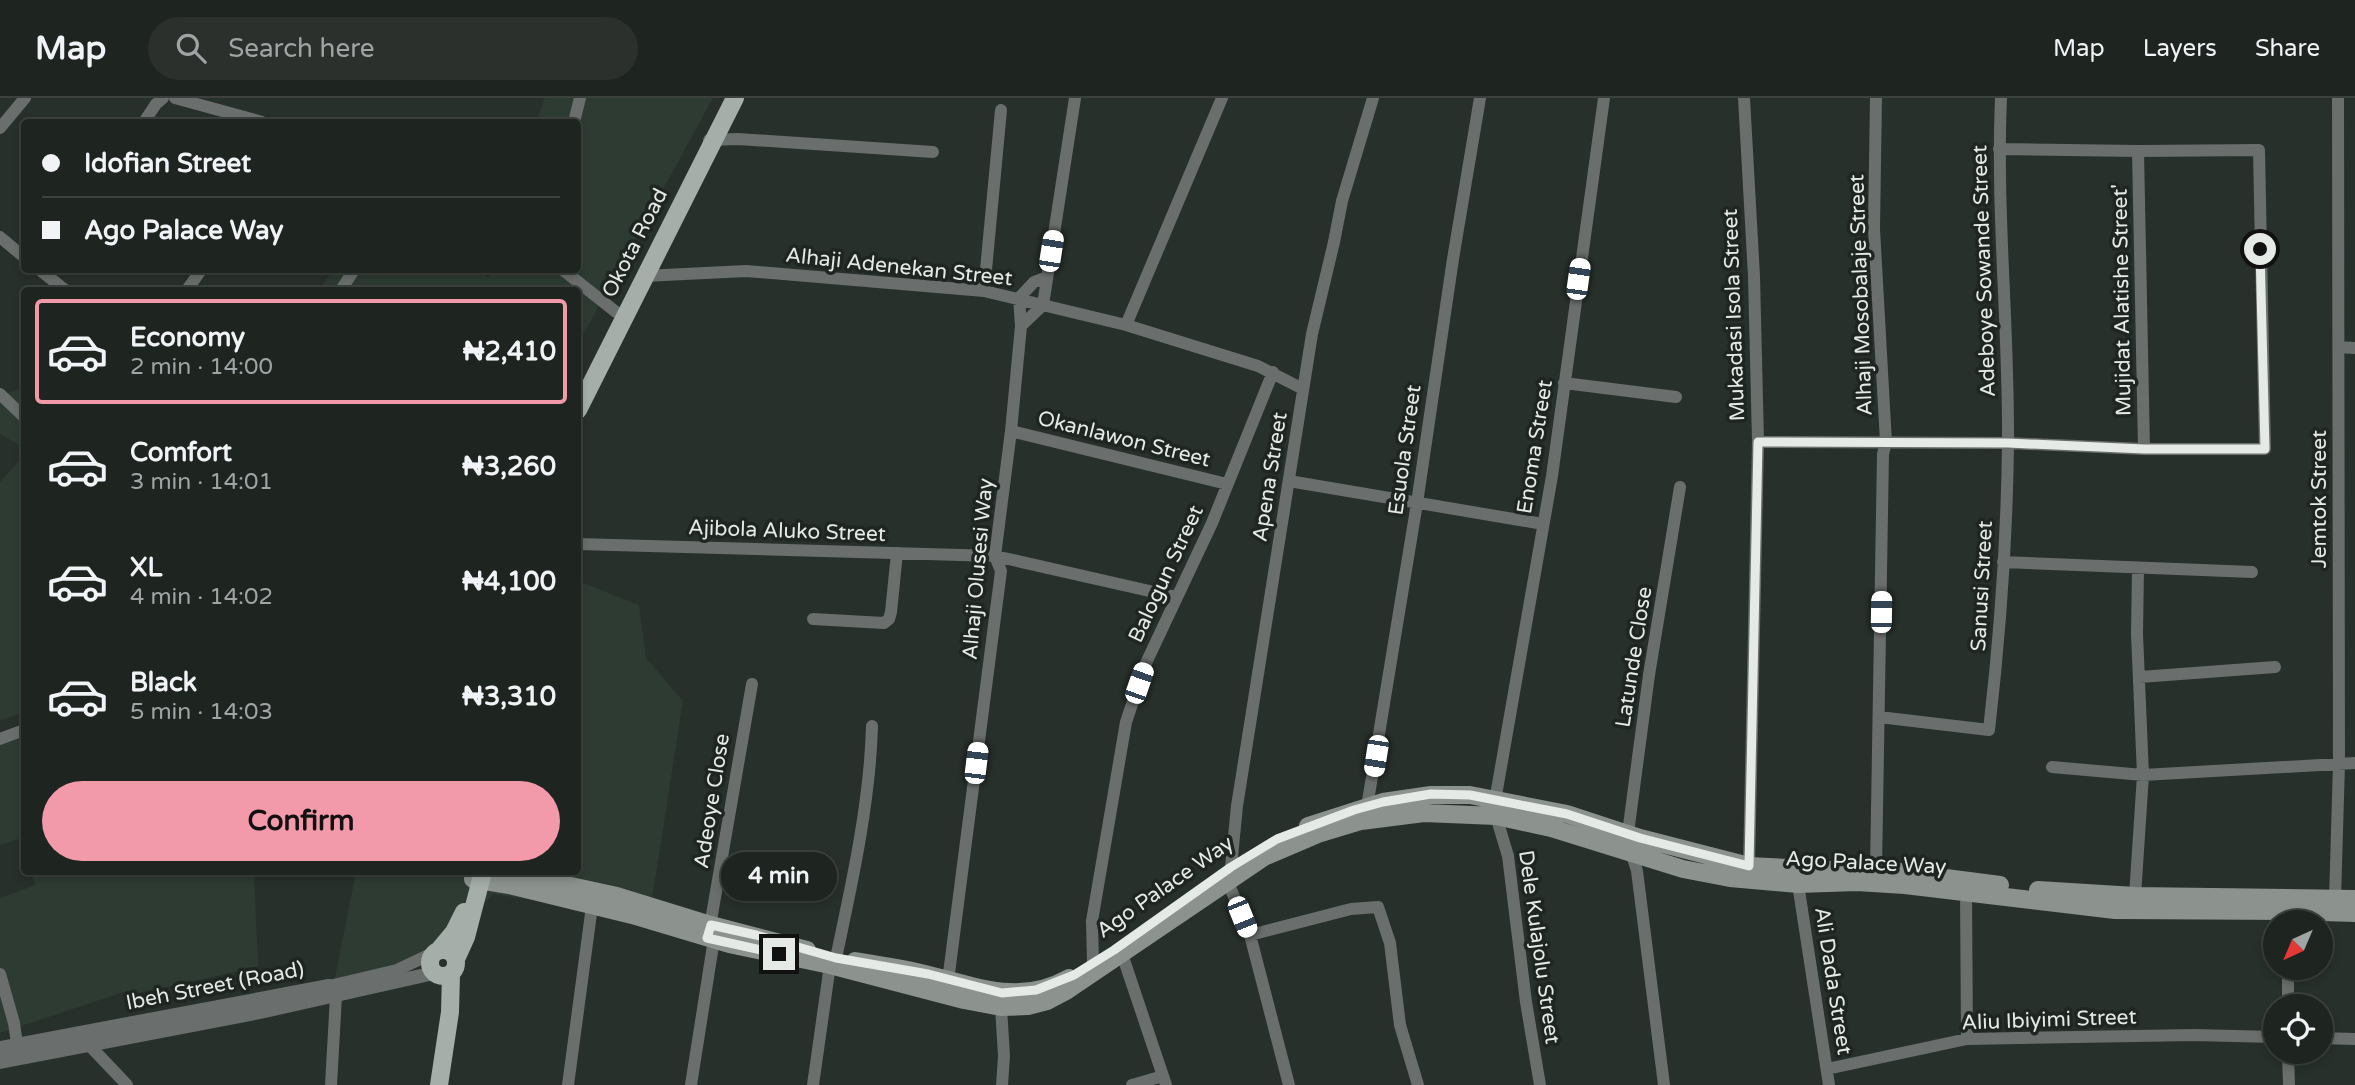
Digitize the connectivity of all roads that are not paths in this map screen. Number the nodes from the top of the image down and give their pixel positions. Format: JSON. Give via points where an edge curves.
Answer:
{"nodes":[{"id":1,"x":25,"y":98,"type":"edge"},
{"id":2,"x":162,"y":98,"type":"edge"},
{"id":3,"x":175,"y":98,"type":"edge"},
{"id":4,"x":580,"y":98,"type":"edge"},
{"id":5,"x":725,"y":98,"type":"edge"},
{"id":6,"x":735,"y":98,"type":"edge"},
{"id":7,"x":1075,"y":98,"type":"edge"},
{"id":8,"x":1222,"y":98,"type":"edge"},
{"id":9,"x":1373,"y":98,"type":"edge"},
{"id":10,"x":1480,"y":98,"type":"edge"},
{"id":11,"x":1604,"y":98,"type":"edge"},
{"id":12,"x":1744,"y":98,"type":"edge"},
{"id":13,"x":1875,"y":98,"type":"edge"},
{"id":14,"x":2001,"y":98,"type":"edge"},
{"id":15,"x":2338,"y":98,"type":"edge"},
{"id":16,"x":1001,"y":110,"type":"dead end"},
{"id":17,"x":146,"y":119,"type":"edge"},
{"id":18,"x":251,"y":119,"type":"edge"},
{"id":19,"x":575,"y":119,"type":"edge"},
{"id":20,"x":0,"y":128,"type":"edge"},
{"id":21,"x":708,"y":140,"type":"junction"},
{"id":22,"x":1999,"y":149,"type":"junction"},
{"id":23,"x":2138,"y":151,"type":"junction"},
{"id":24,"x":933,"y":152,"type":"dead end"},
{"id":25,"x":0,"y":237,"type":"edge"},
{"id":26,"x":21,"y":254,"type":"edge"},
{"id":27,"x":44,"y":273,"type":"edge"},
{"id":28,"x":567,"y":273,"type":"edge"},
{"id":29,"x":644,"y":276,"type":"junction"},
{"id":30,"x":1047,"y":277,"type":"junction"},
{"id":31,"x":61,"y":287,"type":"edge"},
{"id":32,"x":984,"y":291,"type":"junction"},
{"id":33,"x":1019,"y":298,"type":"junction"},
{"id":34,"x":1043,"y":305,"type":"junction"},
{"id":35,"x":615,"y":312,"type":"junction"},
{"id":36,"x":1126,"y":325,"type":"junction"},
{"id":37,"x":1021,"y":326,"type":"junction"},
{"id":38,"x":2339,"y":347,"type":"junction"},
{"id":39,"x":2355,"y":348,"type":"edge"},
{"id":40,"x":1273,"y":372,"type":"junction"},
{"id":41,"x":581,"y":383,"type":"edge"},
{"id":42,"x":1564,"y":383,"type":"junction"},
{"id":43,"x":1303,"y":389,"type":"junction"},
{"id":44,"x":0,"y":394,"type":"edge"},
{"id":45,"x":1676,"y":397,"type":"dead end"},
{"id":46,"x":581,"y":404,"type":"edge"},
{"id":47,"x":21,"y":414,"type":"edge"},
{"id":48,"x":1011,"y":431,"type":"junction"},
{"id":49,"x":1758,"y":442,"type":"junction"},
{"id":50,"x":1886,"y":442,"type":"junction"},
{"id":51,"x":2008,"y":443,"type":"junction"},
{"id":52,"x":2144,"y":449,"type":"junction"},
{"id":53,"x":1289,"y":481,"type":"junction"},
{"id":54,"x":1227,"y":484,"type":"junction"},
{"id":55,"x":1679,"y":486,"type":"dead end"},
{"id":56,"x":1417,"y":503,"type":"junction"},
{"id":57,"x":1543,"y":524,"type":"junction"},
{"id":58,"x":581,"y":544,"type":"edge"},
{"id":59,"x":897,"y":554,"type":"junction"},
{"id":60,"x":995,"y":556,"type":"junction"},
{"id":61,"x":2003,"y":562,"type":"junction"},
{"id":62,"x":2138,"y":568,"type":"junction"},
{"id":63,"x":2252,"y":572,"type":"dead end"},
{"id":64,"x":1176,"y":597,"type":"junction"},
{"id":65,"x":814,"y":619,"type":"dead end"},
{"id":66,"x":2275,"y":667,"type":"dead end"},
{"id":67,"x":2140,"y":677,"type":"junction"},
{"id":68,"x":751,"y":684,"type":"dead end"},
{"id":69,"x":1879,"y":717,"type":"junction"},
{"id":70,"x":872,"y":726,"type":"dead end"},
{"id":71,"x":21,"y":731,"type":"edge"},
{"id":72,"x":0,"y":739,"type":"edge"},
{"id":73,"x":2355,"y":763,"type":"edge"},
{"id":74,"x":2339,"y":764,"type":"junction"},
{"id":75,"x":2052,"y":767,"type":"dead end"},
{"id":76,"x":2143,"y":775,"type":"junction"},
{"id":77,"x":1367,"y":807,"type":"junction"},
{"id":78,"x":1496,"y":808,"type":"junction"},
{"id":79,"x":1628,"y":833,"type":"junction"},
{"id":80,"x":1702,"y":855,"type":"junction"},
{"id":81,"x":1634,"y":863,"type":"junction"},
{"id":82,"x":1749,"y":866,"type":"junction"},
{"id":83,"x":1876,"y":869,"type":"junction"},
{"id":84,"x":1692,"y":872,"type":"junction"},
{"id":85,"x":1229,"y":873,"type":"junction"},
{"id":86,"x":520,"y":875,"type":"edge"},
{"id":87,"x":478,"y":876,"type":"edge"},
{"id":88,"x":1798,"y":884,"type":"junction"},
{"id":89,"x":1966,"y":892,"type":"junction"},
{"id":90,"x":2136,"y":896,"type":"junction"},
{"id":91,"x":2335,"y":899,"type":"junction"},
{"id":92,"x":2355,"y":899,"type":"edge"},
{"id":93,"x":592,"y":906,"type":"junction"},
{"id":94,"x":2355,"y":913,"type":"edge"},
{"id":95,"x":2333,"y":914,"type":"edge"},
{"id":96,"x":2263,"y":915,"type":"edge"},
{"id":97,"x":711,"y":934,"type":"junction"},
{"id":98,"x":1250,"y":935,"type":"junction"},
{"id":99,"x":436,"y":951,"type":"junction"},
{"id":100,"x":1122,"y":954,"type":"junction"},
{"id":101,"x":833,"y":962,"type":"junction"},
{"id":102,"x":1093,"y":963,"type":"junction"},
{"id":103,"x":445,"y":970,"type":"junction"},
{"id":104,"x":0,"y":974,"type":"edge"},
{"id":105,"x":948,"y":981,"type":"junction"},
{"id":106,"x":333,"y":991,"type":"junction"},
{"id":107,"x":1001,"y":1007,"type":"junction"},
{"id":108,"x":2263,"y":1037,"type":"edge"},
{"id":109,"x":2333,"y":1038,"type":"edge"},
{"id":110,"x":2355,"y":1038,"type":"edge"},
{"id":111,"x":1967,"y":1039,"type":"junction"},
{"id":112,"x":17,"y":1044,"type":"junction"},
{"id":113,"x":90,"y":1045,"type":"junction"},
{"id":114,"x":0,"y":1048,"type":"edge"},
{"id":115,"x":0,"y":1062,"type":"edge"},
{"id":116,"x":2288,"y":1064,"type":"edge"},
{"id":117,"x":1827,"y":1069,"type":"junction"},
{"id":118,"x":1164,"y":1081,"type":"edge"},
{"id":119,"x":127,"y":1085,"type":"edge"},
{"id":120,"x":331,"y":1085,"type":"edge"},
{"id":121,"x":431,"y":1085,"type":"edge"},
{"id":122,"x":439,"y":1085,"type":"edge"},
{"id":123,"x":568,"y":1085,"type":"edge"},
{"id":124,"x":691,"y":1085,"type":"edge"},
{"id":125,"x":813,"y":1085,"type":"edge"},
{"id":126,"x":1002,"y":1085,"type":"edge"},
{"id":127,"x":1132,"y":1085,"type":"edge"},
{"id":128,"x":1289,"y":1085,"type":"edge"},
{"id":129,"x":1418,"y":1085,"type":"edge"},
{"id":130,"x":1540,"y":1085,"type":"edge"},
{"id":131,"x":1664,"y":1085,"type":"edge"},
{"id":132,"x":1829,"y":1085,"type":"edge"},
{"id":133,"x":2289,"y":1085,"type":"edge"}],
"edges":[{"from":1,"to":20,"type":"street"},
{"from":2,"to":17,"type":"street"},
{"from":3,"to":18,"type":"street"},
{"from":4,"to":19,"type":"street"},
{"from":5,"to":21,"type":"main road","name":"Okota Road"},
{"from":6,"to":21,"type":"main road","name":"Okota Road"},
{"from":7,"to":30,"type":"street"},
{"from":8,"to":36,"type":"street"},
{"from":9,"to":43,"type":"street","name":"Apena Street","via":[[1342,201]]},
{"from":10,"to":56,"type":"street","name":"Esuola Street"},
{"from":11,"to":42,"type":"street","name":"Enoma Street"},
{"from":12,"to":49,"type":"street","name":"Mukadasi Isola Street"},
{"from":13,"to":50,"type":"street","name":"Alhaji Mosobalaje Street","via":[[1874,229]]},
{"from":14,"to":22,"type":"street","name":"Adeboye Sowande Street"},
{"from":15,"to":38,"type":"street","name":"Jemtok Street"},
{"from":16,"to":32,"type":"street"},
{"from":21,"to":24,"type":"street"},
{"from":21,"to":29,"type":"main road","name":"Okota Road"},
{"from":21,"to":35,"type":"main road","name":"Okota Road","via":[[658,225]]},
{"from":22,"to":23,"type":"street"},
{"from":22,"to":51,"type":"street","name":"Adeboye Sowande Street"},
{"from":23,"to":52,"type":"street","name":"Mujidat Alatishe Street'"},
{"from":23,"to":52,"type":"street","via":[[2259,150],[2265,449]]},
{"from":25,"to":26,"type":"street"},
{"from":27,"to":31,"type":"street"},
{"from":28,"to":35,"type":"street"},
{"from":29,"to":32,"type":"street","name":"Alhaji Adenekan Street","via":[[746,271]]},
{"from":29,"to":46,"type":"main road","name":"Okota Road"},
{"from":30,"to":33,"type":"street","via":[[1034,282]]},
{"from":30,"to":34,"type":"street"},
{"from":32,"to":33,"type":"street","name":"Alhaji Adenekan Street"},
{"from":33,"to":34,"type":"street","name":"Alhaji Adenekan Street"},
{"from":33,"to":37,"type":"street","name":"Alhaji Olusesi Way"},
{"from":34,"to":36,"type":"street","name":"Alhaji Adenekan Street"},
{"from":34,"to":37,"type":"street"},
{"from":35,"to":41,"type":"main road","name":"Okota Road"},
{"from":36,"to":40,"type":"street","name":"Alhaji Adenekan Street"},
{"from":37,"to":48,"type":"street","name":"Alhaji Olusesi Way"},
{"from":38,"to":39,"type":"street"},
{"from":38,"to":74,"type":"street","name":"Jemtok Street"},
{"from":40,"to":43,"type":"street","name":"Alhaji Adenekan Street"},
{"from":40,"to":54,"type":"street","name":"Balogun Street"},
{"from":42,"to":45,"type":"street"},
{"from":42,"to":57,"type":"street","name":"Enoma Street"},
{"from":43,"to":53,"type":"street","name":"Apena Street"},
{"from":44,"to":47,"type":"street"},
{"from":48,"to":54,"type":"street","name":"Okanlawon Street"},
{"from":48,"to":60,"type":"street","name":"Alhaji Olusesi Way"},
{"from":49,"to":50,"type":"street"},
{"from":49,"to":82,"type":"street","name":"Mukadasi Isola Street"},
{"from":50,"to":51,"type":"street"},
{"from":50,"to":69,"type":"street","name":"Alhaji Mosobalaje Street"},
{"from":51,"to":52,"type":"street"},
{"from":51,"to":61,"type":"street","name":"Sanusi Street"},
{"from":53,"to":56,"type":"street"},
{"from":53,"to":85,"type":"street","name":"Apena Street"},
{"from":54,"to":64,"type":"street","name":"Balogun Street"},
{"from":55,"to":79,"type":"street","name":"Latunde Close"},
{"from":56,"to":57,"type":"street"},
{"from":56,"to":77,"type":"street","name":"Esuola Street"},
{"from":57,"to":78,"type":"street","name":"Enoma Street"},
{"from":58,"to":59,"type":"street","name":"Ajibola Aluko Street"},
{"from":59,"to":60,"type":"street","name":"Ajibola Aluko Street"},
{"from":59,"to":65,"type":"street","via":[[891,612],[884,623]]},
{"from":60,"to":64,"type":"street","name":"Ajibola Aluko Street"},
{"from":60,"to":105,"type":"street","name":"Alhaji Olusesi Way","via":[[1001,572]]},
{"from":61,"to":62,"type":"street"},
{"from":61,"to":69,"type":"street","name":"Sanusi Street","via":[[1989,730]]},
{"from":62,"to":63,"type":"street"},
{"from":62,"to":67,"type":"street"},
{"from":64,"to":102,"type":"street","name":"Balogun Street","via":[[1126,722],[1091,921]]},
{"from":66,"to":67,"type":"street"},
{"from":67,"to":76,"type":"street"},
{"from":68,"to":97,"type":"street","name":"Adeoye Close"},
{"from":69,"to":83,"type":"street","name":"Alhaji Mosobalaje Street"},
{"from":70,"to":101,"type":"street","via":[[851,885]]},
{"from":71,"to":72,"type":"street"},
{"from":73,"to":74,"type":"street"},
{"from":74,"to":76,"type":"street"},
{"from":74,"to":91,"type":"street","name":"Jemtok Street"},
{"from":75,"to":76,"type":"street"},
{"from":76,"to":90,"type":"street"},
{"from":77,"to":78,"type":"main road","name":"Ago Palace Way","via":[[1431,794],[1470,795]]},
{"from":77,"to":85,"type":"main road","name":"Ago Palace Way","via":[[1286,835]]},
{"from":78,"to":79,"type":"main road","name":"Ago Palace Way","via":[[1567,814]]},
{"from":78,"to":81,"type":"main road","name":"Ago Palace Way"},
{"from":78,"to":85,"type":"main road","name":"Ago Palace Way","via":[[1361,821],[1288,845]]},
{"from":78,"to":130,"type":"street","name":"Dele Kulajolu Street","via":[[1508,856]]},
{"from":79,"to":80,"type":"main road","name":"Ago Palace Way"},
{"from":80,"to":82,"type":"main road","name":"Ago Palace Way"},
{"from":80,"to":84,"type":"main road"},
{"from":81,"to":84,"type":"main road","name":"Ago Palace Way"},
{"from":81,"to":131,"type":"street"},
{"from":82,"to":83,"type":"main road","name":"Ago Palace Way"},
{"from":83,"to":90,"type":"main road","name":"Ago Palace Way","via":[[2040,891]]},
{"from":84,"to":88,"type":"main road","name":"Ago Palace Way"},
{"from":85,"to":98,"type":"street"},
{"from":85,"to":100,"type":"main road","name":"Ago Palace Way"},
{"from":85,"to":102,"type":"main road","name":"Ago Palace Way"},
{"from":86,"to":97,"type":"main road","name":"Ago Palace Way","via":[[617,896]]},
{"from":87,"to":93,"type":"main road","name":"Ago Palace Way"},
{"from":87,"to":99,"type":"main road","via":[[461,920]]},
{"from":87,"to":103,"type":"main road","via":[[466,937]]},
{"from":88,"to":89,"type":"main road","name":"Ago Palace Way","via":[[1857,882]]},
{"from":88,"to":117,"type":"street","name":"Ali Dada Street"},
{"from":89,"to":96,"type":"main road","name":"Ago Palace Way","via":[[2115,910]]},
{"from":89,"to":111,"type":"street"},
{"from":90,"to":91,"type":"main road","name":"Ago Palace Way"},
{"from":91,"to":92,"type":"main road","name":"Ago Palace Way"},
{"from":93,"to":97,"type":"main road","name":"Ago Palace Way"},
{"from":93,"to":123,"type":"street"},
{"from":94,"to":95,"type":"main road","name":"Ago Palace Way"},
{"from":97,"to":101,"type":"main road","name":"Ago Palace Way"},
{"from":97,"to":124,"type":"street","name":"Adeoye Close"},
{"from":98,"to":128,"type":"street"},
{"from":98,"to":129,"type":"street","via":[[1351,909],[1378,908],[1391,952],[1400,1025]]},
{"from":99,"to":103,"type":"main road","via":[[449,950]]},
{"from":99,"to":106,"type":"street","name":"Ibeh Street (Road)","via":[[397,970]]},
{"from":100,"to":107,"type":"main road","name":"Ago Palace Way","via":[[1047,1002]]},
{"from":100,"to":118,"type":"street"},
{"from":101,"to":105,"type":"main road","name":"Ago Palace Way","via":[[928,974]]},
{"from":101,"to":107,"type":"main road","name":"Ago Palace Way"},
{"from":101,"to":125,"type":"street"},
{"from":102,"to":105,"type":"main road","name":"Ago Palace Way","via":[[1064,981],[1020,992],[1002,993]]},
{"from":103,"to":106,"type":"street","name":"Ibeh Street (Road)"},
{"from":103,"to":121,"type":"main road"},
{"from":103,"to":122,"type":"main road","via":[[450,1012]]},
{"from":104,"to":112,"type":"street"},
{"from":106,"to":112,"type":"street","name":"Ibeh Street (Road)"},
{"from":106,"to":113,"type":"street","name":"Ibeh Street (Road)"},
{"from":106,"to":120,"type":"street"},
{"from":107,"to":126,"type":"street"},
{"from":108,"to":111,"type":"street","name":"Aliu Ibiyimi Street"},
{"from":109,"to":110,"type":"street"},
{"from":111,"to":117,"type":"street","name":"Aliu Ibiyimi Street"},
{"from":112,"to":114,"type":"street","name":"Ibeh Street (Road)"},
{"from":113,"to":115,"type":"street","name":"Ibeh Street (Road)"},
{"from":113,"to":119,"type":"street"},
{"from":116,"to":133,"type":"street"},
{"from":117,"to":132,"type":"street","name":"Ali Dada Street"},
{"from":118,"to":127,"type":"street"}]}
